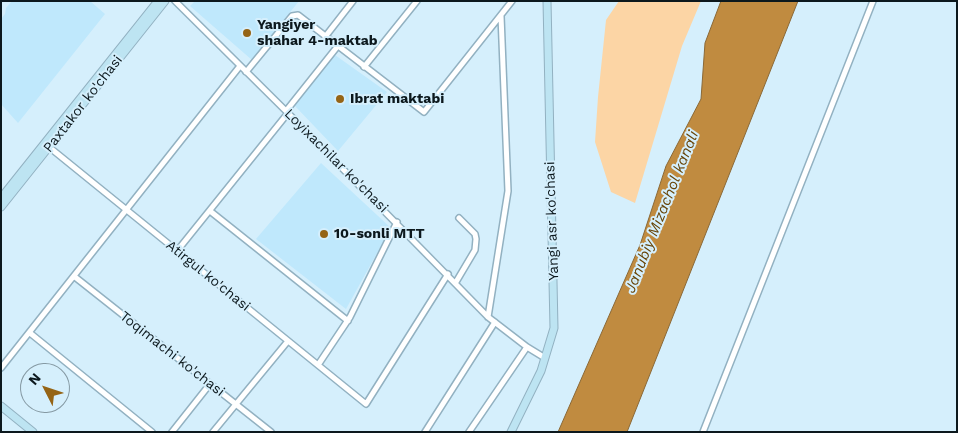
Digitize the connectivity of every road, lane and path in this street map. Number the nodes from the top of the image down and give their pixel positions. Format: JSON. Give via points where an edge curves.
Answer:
{"nodes":[{"id":1,"x":158,"y":1,"type":"edge"},
{"id":2,"x":165,"y":1,"type":"edge"},
{"id":3,"x":174,"y":1,"type":"edge"},
{"id":4,"x":353,"y":1,"type":"edge"},
{"id":5,"x":417,"y":1,"type":"edge"},
{"id":6,"x":548,"y":1,"type":"edge"},
{"id":7,"x":873,"y":1,"type":"edge"},
{"id":8,"x":509,"y":2,"type":"edge"},
{"id":9,"x":501,"y":16,"type":"junction"},
{"id":10,"x":325,"y":37,"type":"junction"},
{"id":11,"x":337,"y":46,"type":"junction"},
{"id":12,"x":240,"y":66,"type":"junction"},
{"id":13,"x":364,"y":67,"type":"junction"},
{"id":14,"x":246,"y":72,"type":"junction"},
{"id":15,"x":287,"y":112,"type":"junction"},
{"id":16,"x":49,"y":147,"type":"junction"},
{"id":17,"x":1,"y":198,"type":"edge"},
{"id":18,"x":1,"y":207,"type":"edge"},
{"id":19,"x":127,"y":210,"type":"junction"},
{"id":20,"x":210,"y":211,"type":"junction"},
{"id":21,"x":459,"y":218,"type":"dead end"},
{"id":22,"x":397,"y":222,"type":"junction"},
{"id":23,"x":177,"y":251,"type":"junction"},
{"id":24,"x":448,"y":274,"type":"junction"},
{"id":25,"x":75,"y":277,"type":"junction"},
{"id":26,"x":456,"y":282,"type":"junction"},
{"id":27,"x":488,"y":317,"type":"junction"},
{"id":28,"x":348,"y":321,"type":"junction"},
{"id":29,"x":495,"y":322,"type":"junction"},
{"id":30,"x":30,"y":333,"type":"junction"},
{"id":31,"x":288,"y":340,"type":"junction"},
{"id":32,"x":527,"y":347,"type":"junction"},
{"id":33,"x":545,"y":358,"type":"junction"},
{"id":34,"x":318,"y":365,"type":"junction"},
{"id":35,"x":1,"y":368,"type":"edge"},
{"id":36,"x":210,"y":384,"type":"junction"},
{"id":37,"x":235,"y":404,"type":"junction"},
{"id":38,"x":1,"y":406,"type":"edge"},
{"id":39,"x":33,"y":432,"type":"edge"},
{"id":40,"x":152,"y":432,"type":"edge"},
{"id":41,"x":172,"y":432,"type":"edge"},
{"id":42,"x":213,"y":432,"type":"edge"},
{"id":43,"x":270,"y":432,"type":"edge"},
{"id":44,"x":425,"y":432,"type":"edge"},
{"id":45,"x":469,"y":432,"type":"edge"},
{"id":46,"x":511,"y":432,"type":"edge"},
{"id":47,"x":703,"y":432,"type":"edge"}],
"edges":[{"from":1,"to":17,"type":"main road","name":"Paxtakor ko'chasi"},
{"from":2,"to":16,"type":"main road","name":"Paxtakor ko'chasi"},
{"from":3,"to":12,"type":"street","name":"Loyixachilar ko'chasi"},
{"from":4,"to":10,"type":"street"},
{"from":5,"to":13,"type":"street"},
{"from":6,"to":33,"type":"main road","name":"Yangi asr ko'chasi","via":[[554,328]]},
{"from":7,"to":47,"type":"street"},
{"from":8,"to":9,"type":"street"},
{"from":9,"to":13,"type":"street","via":[[424,112]]},
{"from":9,"to":27,"type":"street","via":[[508,191]]},
{"from":10,"to":11,"type":"street"},
{"from":10,"to":14,"type":"street","via":[[294,15]]},
{"from":11,"to":13,"type":"street"},
{"from":11,"to":15,"type":"street"},
{"from":12,"to":14,"type":"street","name":"Loyixachilar ko'chasi"},
{"from":12,"to":19,"type":"street"},
{"from":14,"to":15,"type":"street","name":"Loyixachilar ko'chasi"},
{"from":15,"to":20,"type":"street"},
{"from":15,"to":22,"type":"street","name":"Loyixachilar ko'chasi"},
{"from":16,"to":18,"type":"main road","name":"Paxtakor ko'chasi"},
{"from":16,"to":19,"type":"street","name":"Atirgul ko'chasi"},
{"from":19,"to":23,"type":"street","name":"Atirgul ko'chasi"},
{"from":19,"to":25,"type":"street"},
{"from":20,"to":23,"type":"street"},
{"from":20,"to":28,"type":"street"},
{"from":21,"to":26,"type":"street","via":[[476,239],[475,250]]},
{"from":22,"to":24,"type":"street","name":"Loyixachilar ko'chasi"},
{"from":22,"to":28,"type":"street"},
{"from":23,"to":31,"type":"street","name":"Atirgul ko'chasi"},
{"from":24,"to":26,"type":"street","name":"Loyixachilar ko'chasi"},
{"from":24,"to":34,"type":"street","name":"Atirgul ko'chasi","via":[[366,404]]},
{"from":25,"to":30,"type":"street"},
{"from":25,"to":36,"type":"street","name":"Toqimachi ko'chasi"},
{"from":26,"to":27,"type":"street","name":"Loyixachilar ko'chasi"},
{"from":27,"to":29,"type":"street","name":"Loyixachilar ko'chasi"},
{"from":28,"to":34,"type":"street"},
{"from":29,"to":32,"type":"street","name":"Loyixachilar ko'chasi"},
{"from":29,"to":44,"type":"street"},
{"from":30,"to":35,"type":"street"},
{"from":30,"to":40,"type":"street"},
{"from":31,"to":34,"type":"street","name":"Atirgul ko'chasi"},
{"from":31,"to":37,"type":"street"},
{"from":32,"to":33,"type":"street","name":"Loyixachilar ko'chasi"},
{"from":32,"to":45,"type":"street"},
{"from":33,"to":46,"type":"main road","name":"Yangi asr ko'chasi"},
{"from":36,"to":37,"type":"street","name":"Toqimachi ko'chasi"},
{"from":36,"to":41,"type":"street"},
{"from":37,"to":42,"type":"street"},
{"from":37,"to":43,"type":"street","name":"Toqimachi ko'chasi"},
{"from":38,"to":39,"type":"main road"}]}
